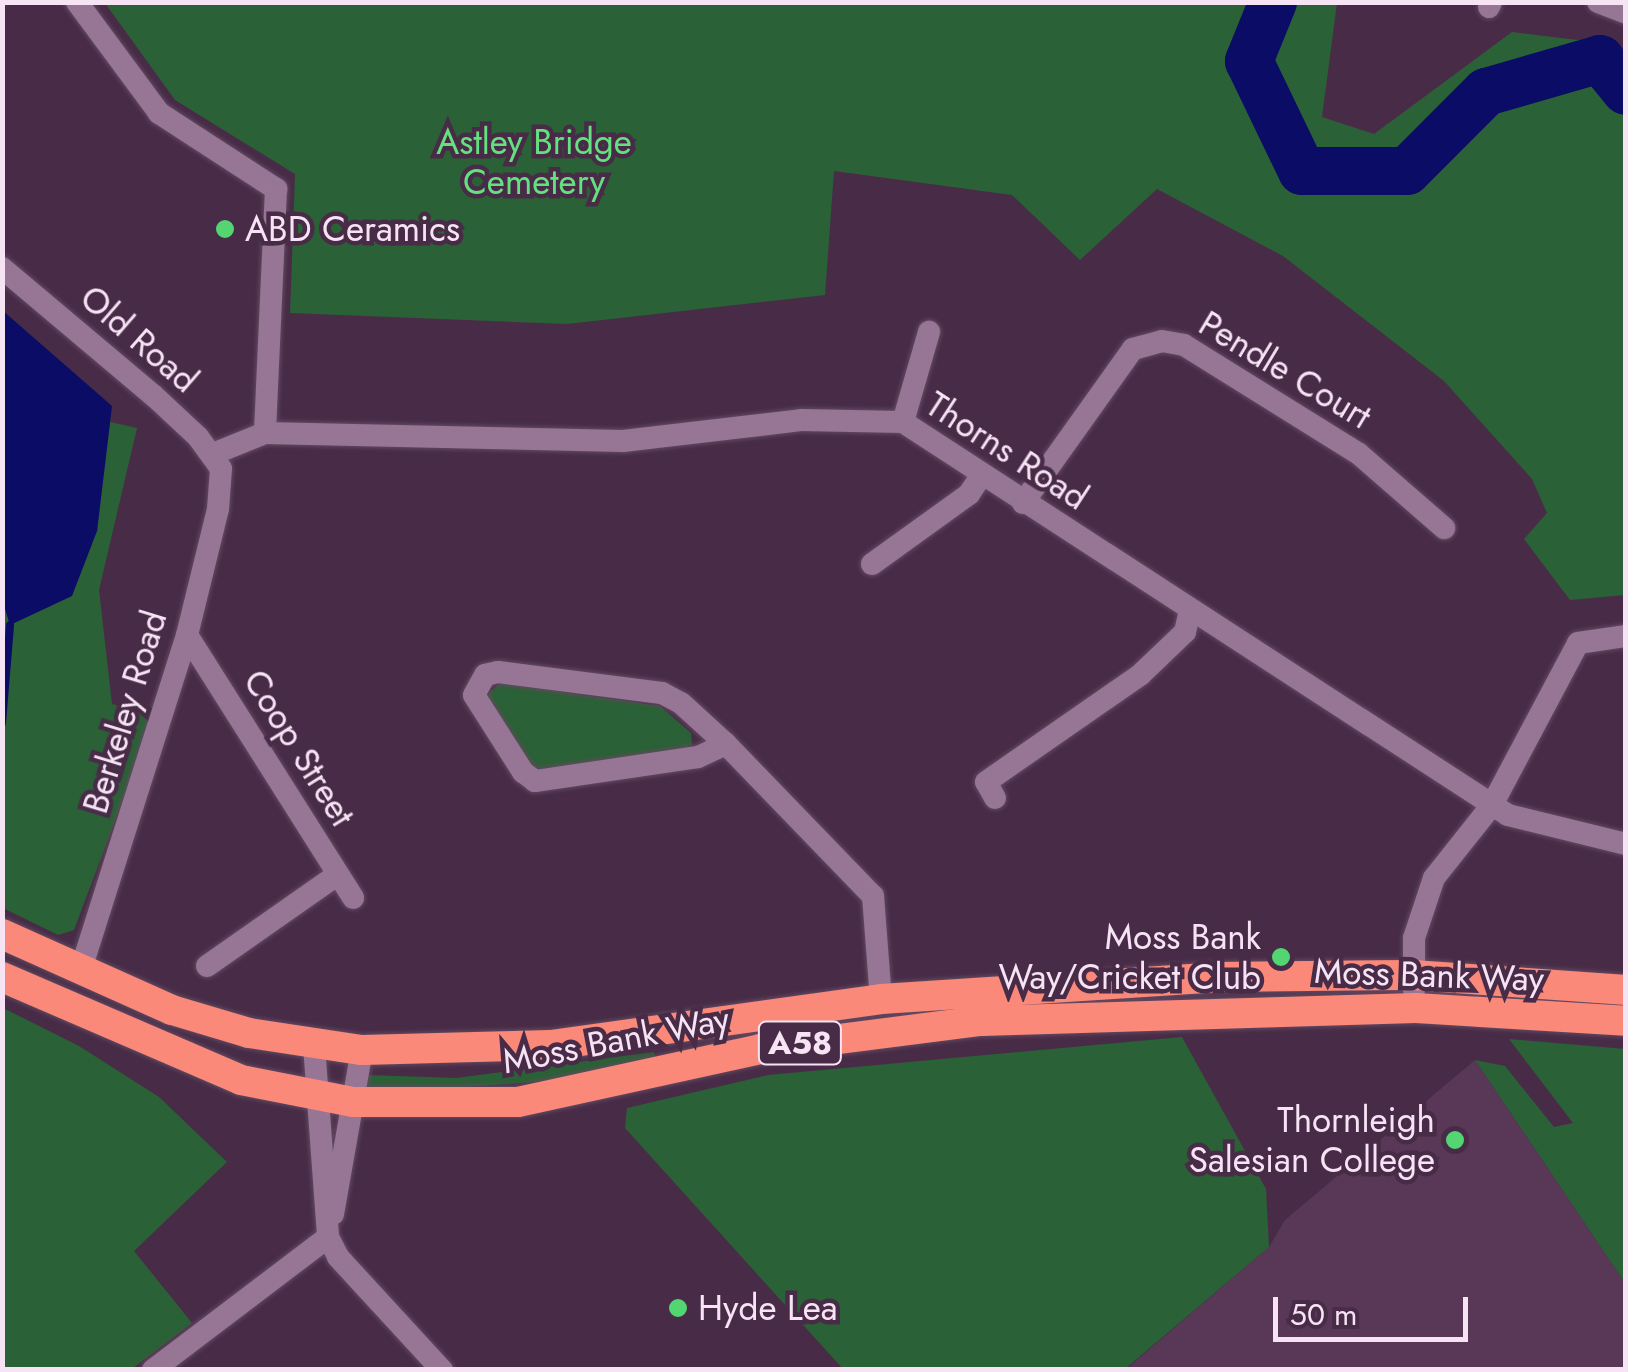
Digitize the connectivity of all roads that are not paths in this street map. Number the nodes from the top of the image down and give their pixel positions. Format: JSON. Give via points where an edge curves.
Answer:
{"nodes":[{"id":1,"x":77,"y":2,"type":"edge"},
{"id":2,"x":1598,"y":2,"type":"edge"},
{"id":3,"x":1626,"y":14,"type":"edge"},
{"id":4,"x":2,"y":268,"type":"edge"},
{"id":5,"x":929,"y":332,"type":"dead end"},
{"id":6,"x":903,"y":422,"type":"junction"},
{"id":7,"x":265,"y":434,"type":"junction"},
{"id":8,"x":217,"y":462,"type":"junction"},
{"id":9,"x":982,"y":475,"type":"junction"},
{"id":10,"x":1023,"y":502,"type":"junction"},
{"id":11,"x":1444,"y":528,"type":"dead end"},
{"id":12,"x":872,"y":564,"type":"dead end"},
{"id":13,"x":1190,"y":611,"type":"junction"},
{"id":14,"x":188,"y":634,"type":"junction"},
{"id":15,"x":1626,"y":636,"type":"edge"},
{"id":16,"x":726,"y":744,"type":"junction"},
{"id":17,"x":995,"y":798,"type":"dead end"},
{"id":18,"x":1492,"y":805,"type":"junction"},
{"id":19,"x":1626,"y":844,"type":"edge"},
{"id":20,"x":337,"y":875,"type":"junction"},
{"id":21,"x":353,"y":898,"type":"dead end"},
{"id":22,"x":2,"y":934,"type":"edge"},
{"id":23,"x":207,"y":966,"type":"dead end"},
{"id":24,"x":80,"y":972,"type":"junction"},
{"id":25,"x":1414,"y":975,"type":"junction"},
{"id":26,"x":2,"y":977,"type":"edge"},
{"id":27,"x":1626,"y":990,"type":"edge"},
{"id":28,"x":881,"y":999,"type":"junction"},
{"id":29,"x":1416,"y":1008,"type":"junction"},
{"id":30,"x":1626,"y":1021,"type":"edge"},
{"id":31,"x":314,"y":1045,"type":"junction"},
{"id":32,"x":362,"y":1050,"type":"junction"},
{"id":33,"x":314,"y":1097,"type":"junction"},
{"id":34,"x":353,"y":1102,"type":"junction"},
{"id":35,"x":328,"y":1237,"type":"junction"},
{"id":36,"x":434,"y":1367,"type":"edge"},
{"id":37,"x":154,"y":1370,"type":"edge"}],
"edges":[{"from":1,"to":7,"type":"street","via":[[159,113],[276,189]]},
{"from":2,"to":3,"type":"street"},
{"from":4,"to":8,"type":"street","name":"Old Road"},
{"from":5,"to":6,"type":"street"},
{"from":6,"to":7,"type":"street","name":"Thorns Road","via":[[801,420],[623,441]]},
{"from":6,"to":9,"type":"street","name":"Thorns Road"},
{"from":7,"to":8,"type":"street","name":"Thorns Road"},
{"from":8,"to":14,"type":"street","name":"Berkeley Road","via":[[218,510]]},
{"from":9,"to":10,"type":"street","name":"Thorns Road"},
{"from":9,"to":12,"type":"street","via":[[968,494]]},
{"from":10,"to":11,"type":"street","name":"Pendle Court","via":[[1133,349],[1162,341],[1184,345],[1359,454]]},
{"from":10,"to":13,"type":"street","name":"Thorns Road"},
{"from":13,"to":17,"type":"street","via":[[1185,632],[1140,675],[986,782]]},
{"from":13,"to":18,"type":"street","name":"Thorns Road"},
{"from":14,"to":20,"type":"street","name":"Coop Street"},
{"from":14,"to":24,"type":"street","name":"Berkeley Road"},
{"from":15,"to":18,"type":"street","via":[[1578,644]]},
{"from":16,"to":16,"type":"street","via":[[662,693],[498,672],[485,675],[474,695],[523,772],[536,780],[698,758]]},
{"from":16,"to":28,"type":"street","via":[[872,896]]},
{"from":18,"to":19,"type":"street","name":"Thorns Road"},
{"from":18,"to":25,"type":"street","via":[[1448,857],[1424,900]]},
{"from":20,"to":21,"type":"street","name":"Coop Street"},
{"from":20,"to":23,"type":"street"},
{"from":22,"to":24,"type":"highway","name":"Moss Bank Way","number":"A58"},
{"from":24,"to":31,"type":"highway","name":"Moss Bank Way","number":"A58","via":[[172,1010]]},
{"from":25,"to":27,"type":"highway","name":"Moss Bank Way","number":"A58"},
{"from":25,"to":28,"type":"highway","name":"Moss Bank Way","number":"A58","via":[[1217,977]]},
{"from":25,"to":29,"type":"street"},
{"from":26,"to":33,"type":"highway","name":"Moss Bank Way","number":"A58","via":[[241,1080]]},
{"from":28,"to":32,"type":"highway","name":"Moss Bank Way","number":"A58","via":[[551,1045]]},
{"from":29,"to":30,"type":"highway","name":"Moss Bank Way","number":"A58"},
{"from":29,"to":34,"type":"highway","name":"Moss Bank Way","number":"A58","via":[[981,1021],[761,1049],[518,1102]]},
{"from":31,"to":32,"type":"highway","name":"Moss Bank Way","number":"A58"},
{"from":31,"to":33,"type":"street"},
{"from":32,"to":34,"type":"street"},
{"from":33,"to":34,"type":"highway","name":"Moss Bank Way","number":"A58"},
{"from":33,"to":35,"type":"street"},
{"from":34,"to":35,"type":"street"},
{"from":35,"to":36,"type":"street"},
{"from":35,"to":37,"type":"street"}]}
